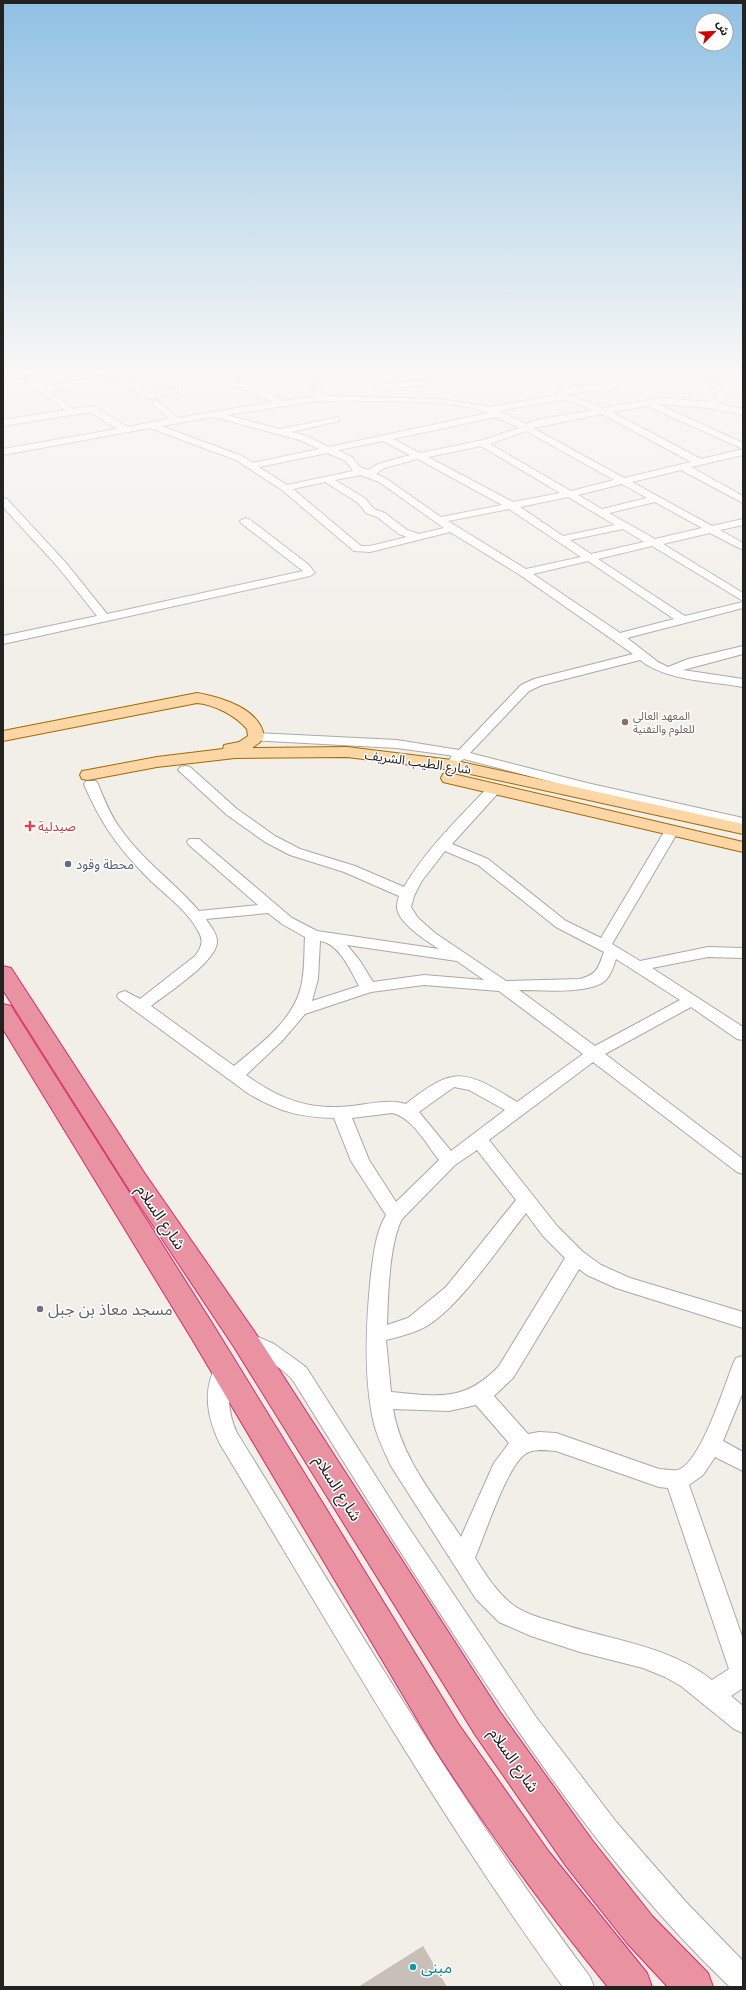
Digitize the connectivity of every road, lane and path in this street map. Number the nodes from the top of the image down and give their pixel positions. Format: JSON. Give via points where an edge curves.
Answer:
{"nodes":[{"id":1,"x":255,"y":469,"type":"edge"},
{"id":2,"x":358,"y":469,"type":"edge"},
{"id":3,"x":375,"y":469,"type":"edge"},
{"id":4,"x":444,"y":469,"type":"edge"},
{"id":5,"x":526,"y":469,"type":"edge"},
{"id":6,"x":602,"y":469,"type":"edge"},
{"id":7,"x":674,"y":469,"type":"edge"},
{"id":8,"x":686,"y":469,"type":"edge"},
{"id":9,"x":365,"y":473,"type":"junction"},
{"id":10,"x":326,"y":479,"type":"junction"},
{"id":11,"x":622,"y":480,"type":"junction"},
{"id":12,"x":285,"y":488,"type":"junction"},
{"id":13,"x":569,"y":494,"type":"junction"},
{"id":14,"x":657,"y":499,"type":"junction"},
{"id":15,"x":743,"y":500,"type":"edge"},
{"id":16,"x":3,"y":501,"type":"edge"},
{"id":17,"x":510,"y":505,"type":"junction"},
{"id":18,"x":600,"y":512,"type":"junction"},
{"id":19,"x":440,"y":520,"type":"junction"},
{"id":20,"x":245,"y":521,"type":"dead end"},
{"id":21,"x":743,"y":522,"type":"edge"},
{"id":22,"x":624,"y":526,"type":"junction"},
{"id":23,"x":452,"y":528,"type":"junction"},
{"id":24,"x":713,"y":529,"type":"junction"},
{"id":25,"x":418,"y":537,"type":"junction"},
{"id":26,"x":562,"y":539,"type":"junction"},
{"id":27,"x":654,"y":543,"type":"junction"},
{"id":28,"x":743,"y":547,"type":"edge"},
{"id":29,"x":590,"y":558,"type":"junction"},
{"id":30,"x":524,"y":573,"type":"junction"},
{"id":31,"x":743,"y":598,"type":"edge"},
{"id":32,"x":743,"y":605,"type":"edge"},
{"id":33,"x":104,"y":617,"type":"junction"},
{"id":34,"x":683,"y":620,"type":"junction"},
{"id":35,"x":618,"y":638,"type":"junction"},
{"id":36,"x":3,"y":640,"type":"edge"},
{"id":37,"x":743,"y":650,"type":"edge"},
{"id":38,"x":641,"y":656,"type":"junction"},
{"id":39,"x":668,"y":671,"type":"junction"},
{"id":40,"x":743,"y":683,"type":"edge"},
{"id":41,"x":3,"y":736,"type":"edge"},
{"id":42,"x":256,"y":737,"type":"junction"},
{"id":43,"x":395,"y":750,"type":"junction"},
{"id":44,"x":456,"y":759,"type":"junction"},
{"id":45,"x":184,"y":764,"type":"junction"},
{"id":46,"x":89,"y":779,"type":"joint"},
{"id":47,"x":495,"y":788,"type":"junction"},
{"id":48,"x":681,"y":814,"type":"junction"},
{"id":49,"x":715,"y":822,"type":"junction"},
{"id":50,"x":743,"y":822,"type":"edge"},
{"id":51,"x":743,"y":829,"type":"edge"},
{"id":52,"x":672,"y":830,"type":"junction"},
{"id":53,"x":712,"y":839,"type":"junction"},
{"id":54,"x":194,"y":842,"type":"dead end"},
{"id":55,"x":443,"y":844,"type":"junction"},
{"id":56,"x":743,"y":847,"type":"edge"},
{"id":57,"x":406,"y":894,"type":"junction"},
{"id":58,"x":271,"y":908,"type":"junction"},
{"id":59,"x":195,"y":916,"type":"junction"},
{"id":60,"x":313,"y":935,"type":"junction"},
{"id":61,"x":332,"y":938,"type":"junction"},
{"id":62,"x":608,"y":948,"type":"junction"},
{"id":63,"x":743,"y":954,"type":"edge"},
{"id":64,"x":461,"y":957,"type":"junction"},
{"id":65,"x":639,"y":966,"type":"junction"},
{"id":66,"x":3,"y":973,"type":"edge"},
{"id":67,"x":503,"y":986,"type":"junction"},
{"id":68,"x":368,"y":988,"type":"junction"},
{"id":69,"x":125,"y":996,"type":"dead end"},
{"id":70,"x":692,"y":1000,"type":"junction"},
{"id":71,"x":141,"y":1006,"type":"junction"},
{"id":72,"x":300,"y":1010,"type":"junction"},
{"id":73,"x":3,"y":1011,"type":"edge"},
{"id":74,"x":743,"y":1036,"type":"edge"},
{"id":75,"x":593,"y":1054,"type":"junction"},
{"id":76,"x":235,"y":1075,"type":"junction"},
{"id":77,"x":518,"y":1110,"type":"junction"},
{"id":78,"x":408,"y":1112,"type":"junction"},
{"id":79,"x":340,"y":1113,"type":"junction"},
{"id":80,"x":478,"y":1139,"type":"junction"},
{"id":81,"x":449,"y":1162,"type":"junction"},
{"id":82,"x":743,"y":1168,"type":"edge"},
{"id":83,"x":526,"y":1200,"type":"junction"},
{"id":84,"x":395,"y":1215,"type":"junction"},
{"id":85,"x":576,"y":1257,"type":"junction"},
{"id":86,"x":182,"y":1274,"type":"junction"},
{"id":87,"x":743,"y":1320,"type":"edge"},
{"id":88,"x":376,"y":1336,"type":"junction"},
{"id":89,"x":244,"y":1339,"type":"junction"},
{"id":90,"x":743,"y":1364,"type":"edge"},
{"id":91,"x":224,"y":1369,"type":"junction"},
{"id":92,"x":480,"y":1395,"type":"junction"},
{"id":93,"x":381,"y":1400,"type":"junction"},
{"id":94,"x":524,"y":1445,"type":"junction"},
{"id":95,"x":711,"y":1445,"type":"junction"},
{"id":96,"x":743,"y":1462,"type":"edge"},
{"id":97,"x":676,"y":1480,"type":"junction"},
{"id":98,"x":463,"y":1558,"type":"junction"},
{"id":99,"x":743,"y":1674,"type":"edge"},
{"id":100,"x":712,"y":1694,"type":"junction"},
{"id":101,"x":743,"y":1721,"type":"edge"},
{"id":102,"x":743,"y":1980,"type":"edge"},
{"id":103,"x":580,"y":1987,"type":"edge"},
{"id":104,"x":633,"y":1987,"type":"edge"},
{"id":105,"x":694,"y":1987,"type":"edge"}],
"edges":[{"from":1,"to":12,"type":"street"},
{"from":2,"to":9,"type":"street"},
{"from":3,"to":9,"type":"street"},
{"from":4,"to":17,"type":"street"},
{"from":5,"to":13,"type":"street"},
{"from":6,"to":11,"type":"street"},
{"from":7,"to":11,"type":"street"},
{"from":8,"to":15,"type":"street"},
{"from":9,"to":10,"type":"street"},
{"from":9,"to":19,"type":"street","via":[[382,480]]},
{"from":10,"to":12,"type":"street"},
{"from":10,"to":25,"type":"street","via":[[362,500],[370,511],[381,515],[403,532]]},
{"from":11,"to":13,"type":"street"},
{"from":11,"to":14,"type":"street"},
{"from":12,"to":25,"type":"street","via":[[358,549],[370,549]]},
{"from":13,"to":17,"type":"street"},
{"from":13,"to":18,"type":"street"},
{"from":14,"to":18,"type":"street"},
{"from":14,"to":24,"type":"street"},
{"from":16,"to":33,"type":"street","via":[[62,565]]},
{"from":17,"to":19,"type":"street"},
{"from":17,"to":26,"type":"street"},
{"from":18,"to":22,"type":"street"},
{"from":19,"to":23,"type":"street"},
{"from":20,"to":33,"type":"street","via":[[310,573]]},
{"from":21,"to":24,"type":"street"},
{"from":22,"to":26,"type":"street"},
{"from":22,"to":27,"type":"street"},
{"from":23,"to":25,"type":"street"},
{"from":23,"to":30,"type":"street"},
{"from":24,"to":27,"type":"street"},
{"from":24,"to":28,"type":"street"},
{"from":26,"to":29,"type":"street"},
{"from":27,"to":29,"type":"street"},
{"from":27,"to":31,"type":"street"},
{"from":29,"to":30,"type":"street"},
{"from":29,"to":34,"type":"street"},
{"from":30,"to":35,"type":"street"},
{"from":32,"to":34,"type":"street"},
{"from":33,"to":36,"type":"street"},
{"from":34,"to":35,"type":"street"},
{"from":35,"to":38,"type":"street"},
{"from":37,"to":39,"type":"street","via":[[692,662]]},
{"from":38,"to":39,"type":"street"},
{"from":38,"to":44,"type":"street","via":[[538,682],[525,688]]},
{"from":39,"to":40,"type":"street"},
{"from":41,"to":42,"type":"main road","via":[[197,698],[216,703],[242,717],[255,728]]},
{"from":42,"to":43,"type":"street"},
{"from":42,"to":45,"type":"main road","via":[[242,746],[191,753],[184,756]]},
{"from":43,"to":44,"type":"main road","name":"شارع الطيب الشريف"},
{"from":43,"to":45,"type":"main road","name":"شارع الطيب الشريف","via":[[235,753]]},
{"from":44,"to":48,"type":"main road","name":"شارع الطيب الشريف"},
{"from":44,"to":50,"type":"street"},
{"from":45,"to":46,"type":"main road","name":"شارع الطيب الشريف"},
{"from":45,"to":47,"type":"main road","name":"شارع الطيب الشريف","via":[[366,765],[428,773]]},
{"from":45,"to":57,"type":"street","via":[[226,807],[283,846],[296,853],[347,868]]},
{"from":46,"to":59,"type":"street","via":[[107,820],[118,836]]},
{"from":47,"to":52,"type":"main road","name":"شارع الطيب الشريف"},
{"from":47,"to":55,"type":"street"},
{"from":48,"to":49,"type":"main road","name":"شارع الطيب الشريف"},
{"from":48,"to":52,"type":"main road","via":[[685,819],[684,824]]},
{"from":49,"to":51,"type":"main road","name":"شارع الطيب الشريف"},
{"from":49,"to":53,"type":"main road","via":[[706,827]]},
{"from":52,"to":53,"type":"main road","name":"شارع الطيب الشريف"},
{"from":52,"to":62,"type":"street"},
{"from":53,"to":56,"type":"main road","name":"شارع الطيب الشريف"},
{"from":54,"to":58,"type":"street"},
{"from":55,"to":57,"type":"street"},
{"from":55,"to":62,"type":"street","via":[[483,862],[556,920]]},
{"from":57,"to":64,"type":"street","via":[[404,908],[411,921]]},
{"from":58,"to":59,"type":"street"},
{"from":58,"to":60,"type":"street","via":[[287,922]]},
{"from":59,"to":71,"type":"street","via":[[209,937],[207,952]]},
{"from":60,"to":61,"type":"street"},
{"from":60,"to":72,"type":"street","via":[[310,982]]},
{"from":61,"to":64,"type":"street"},
{"from":61,"to":68,"type":"street","via":[[358,967]]},
{"from":62,"to":65,"type":"street"},
{"from":62,"to":67,"type":"street","via":[[604,972],[597,979],[581,984]]},
{"from":63,"to":65,"type":"street","via":[[708,952]]},
{"from":64,"to":67,"type":"street"},
{"from":65,"to":70,"type":"street"},
{"from":66,"to":86,"type":"highway","name":"شارع السلام","via":[[136,1180]]},
{"from":67,"to":68,"type":"street","via":[[424,980]]},
{"from":67,"to":75,"type":"street"},
{"from":68,"to":72,"type":"street"},
{"from":69,"to":71,"type":"street"},
{"from":70,"to":74,"type":"street"},
{"from":70,"to":75,"type":"street"},
{"from":71,"to":76,"type":"street"},
{"from":72,"to":76,"type":"street","via":[[286,1028]]},
{"from":73,"to":86,"type":"highway","name":"شارع السلام"},
{"from":75,"to":77,"type":"street"},
{"from":75,"to":82,"type":"street"},
{"from":76,"to":79,"type":"street","via":[[276,1102],[304,1111]]},
{"from":77,"to":78,"type":"street","via":[[458,1080],[449,1082]]},
{"from":77,"to":80,"type":"street"},
{"from":78,"to":79,"type":"street","via":[[392,1108]]},
{"from":78,"to":81,"type":"street"},
{"from":79,"to":84,"type":"street","via":[[360,1161]]},
{"from":80,"to":81,"type":"street"},
{"from":80,"to":83,"type":"street"},
{"from":81,"to":84,"type":"street"},
{"from":83,"to":85,"type":"street","via":[[550,1231]]},
{"from":83,"to":88,"type":"street","via":[[453,1292],[415,1323]]},
{"from":84,"to":88,"type":"street","via":[[388,1228],[384,1250]]},
{"from":85,"to":87,"type":"street","via":[[594,1270],[623,1283]]},
{"from":85,"to":92,"type":"street","via":[[506,1372],[499,1381]]},
{"from":86,"to":89,"type":"highway","name":"شارع السلام"},
{"from":86,"to":91,"type":"highway","name":"شارع السلام"},
{"from":88,"to":93,"type":"street"},
{"from":89,"to":102,"type":"street","via":[[271,1351],[299,1373],[395,1526],[527,1725],[568,1782],[675,1911]]},
{"from":89,"to":105,"type":"highway","name":"شارع السلام","via":[[492,1730],[593,1871],[640,1930]]},
{"from":90,"to":95,"type":"street"},
{"from":91,"to":103,"type":"street","via":[[217,1392],[217,1403],[218,1415],[228,1438],[416,1745],[527,1915]]},
{"from":91,"to":104,"type":"highway","name":"شارع السلام","via":[[480,1788],[554,1890]]},
{"from":92,"to":93,"type":"street","via":[[466,1401],[439,1404]]},
{"from":92,"to":94,"type":"street"},
{"from":93,"to":98,"type":"street","via":[[393,1448]]},
{"from":94,"to":97,"type":"street","via":[[544,1440],[556,1442],[642,1473]]},
{"from":94,"to":98,"type":"street","via":[[508,1457]]},
{"from":95,"to":96,"type":"street"},
{"from":95,"to":97,"type":"street","via":[[696,1468],[687,1476]]},
{"from":97,"to":99,"type":"street"},
{"from":98,"to":100,"type":"street","via":[[484,1592],[507,1614],[580,1641],[658,1662],[690,1678]]},
{"from":99,"to":100,"type":"street"},
{"from":100,"to":101,"type":"street"}]}
